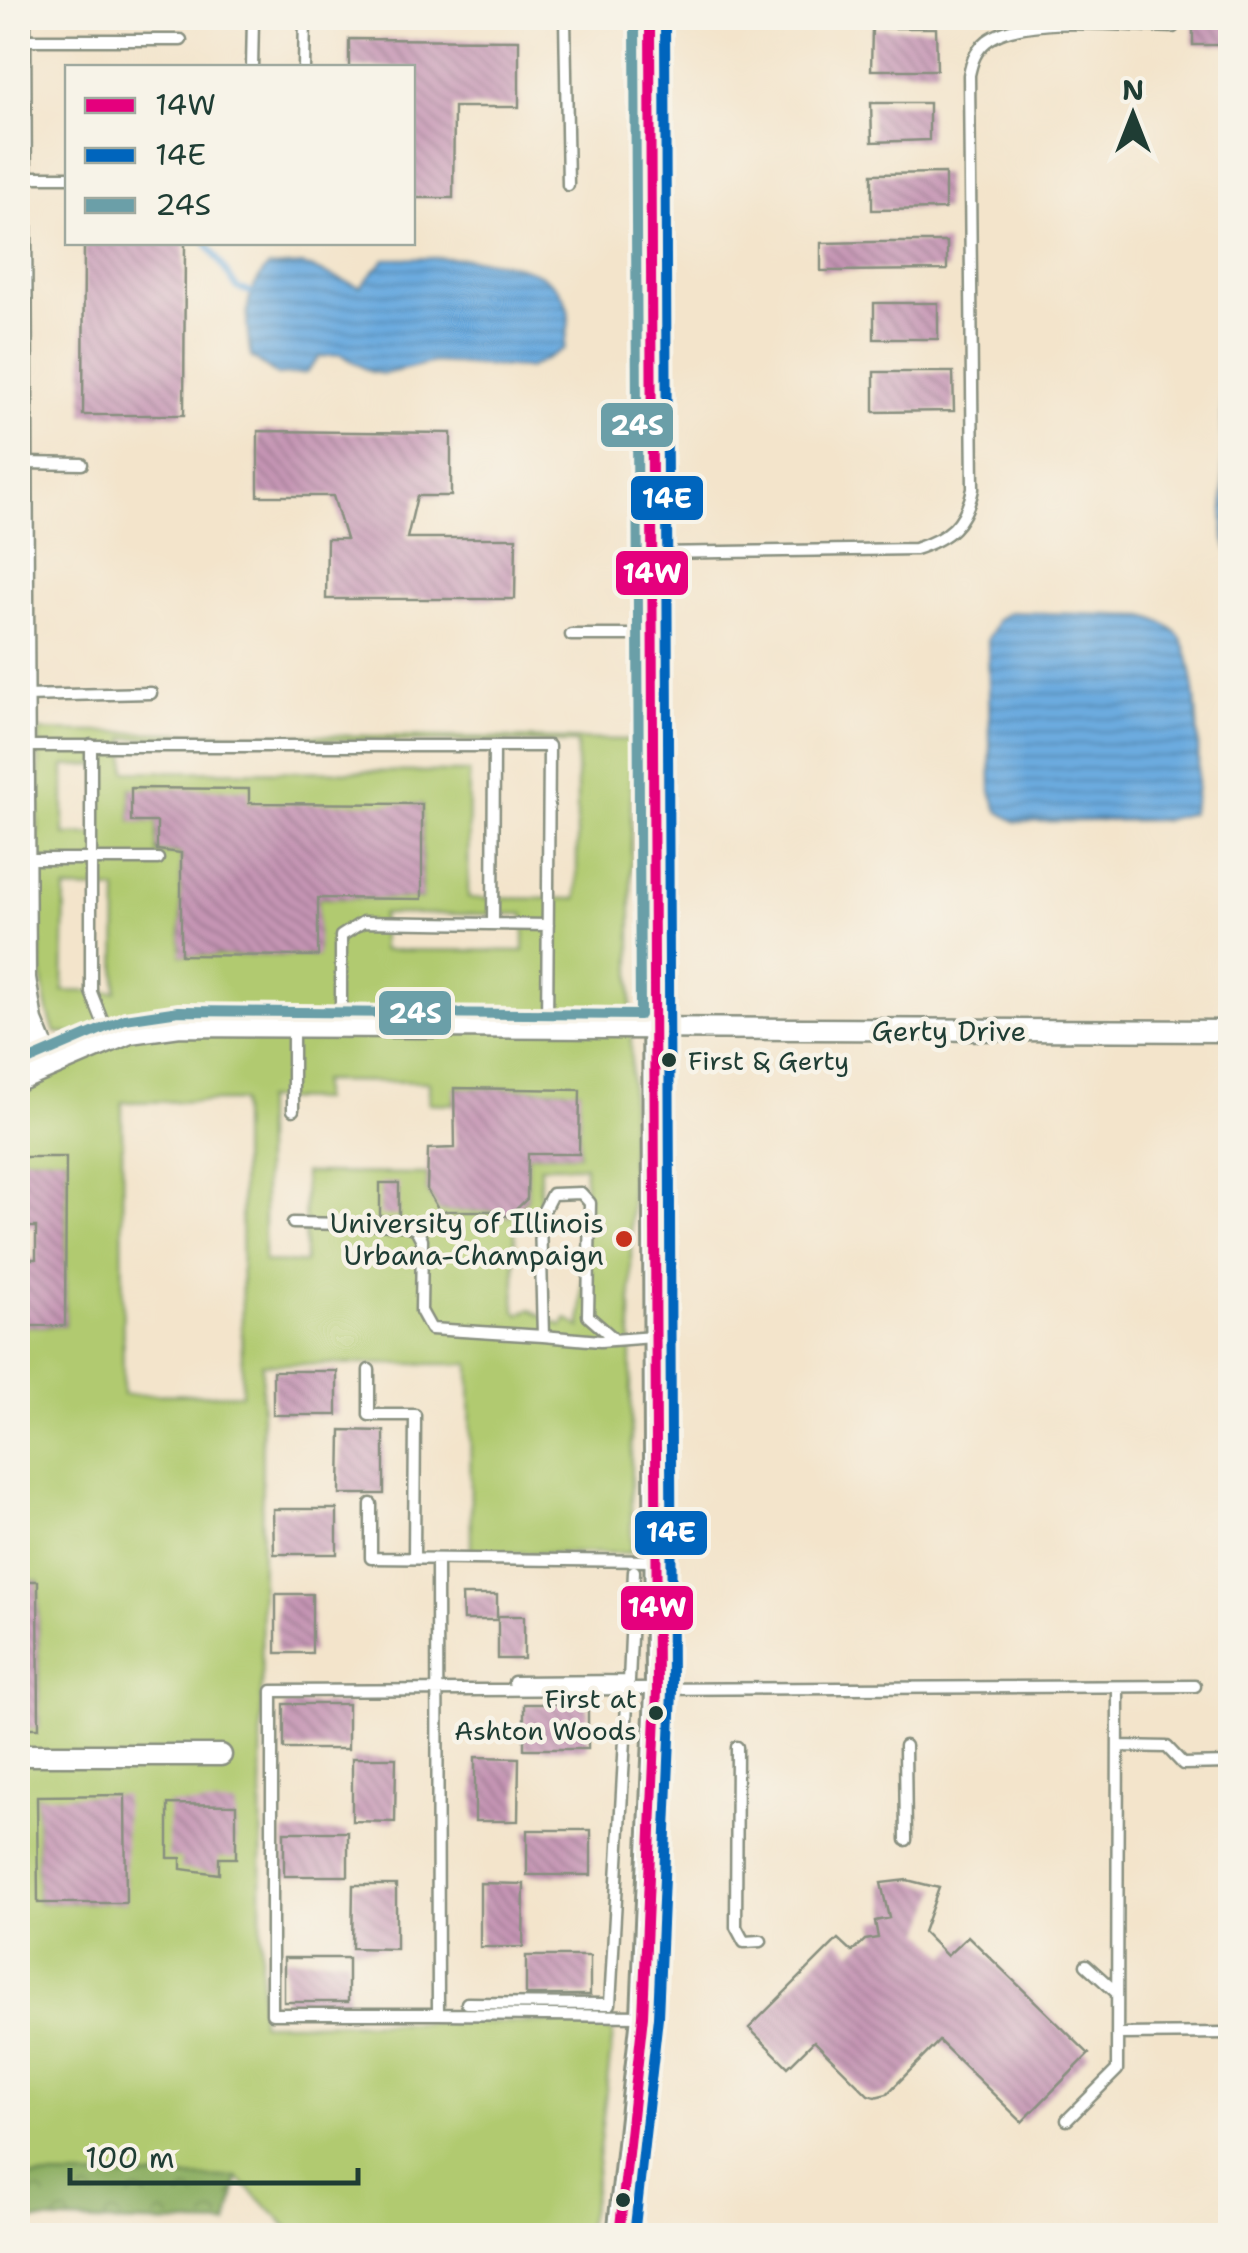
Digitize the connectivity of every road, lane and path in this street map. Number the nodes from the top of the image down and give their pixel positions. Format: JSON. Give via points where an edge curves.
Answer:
{"nodes":[{"id":1,"x":20,"y":18,"type":"edge"},
{"id":2,"x":253,"y":18,"type":"edge"},
{"id":3,"x":305,"y":18,"type":"edge"},
{"id":4,"x":565,"y":18,"type":"edge"},
{"id":5,"x":650,"y":18,"type":"edge"},
{"id":6,"x":1173,"y":27,"type":"dead end"},
{"id":7,"x":20,"y":40,"type":"edge"},
{"id":8,"x":181,"y":40,"type":"dead end"},
{"id":9,"x":252,"y":65,"type":"edge"},
{"id":10,"x":304,"y":65,"type":"edge"},
{"id":11,"x":19,"y":177,"type":"edge"},
{"id":12,"x":65,"y":177,"type":"edge"},
{"id":13,"x":568,"y":185,"type":"dead end"},
{"id":14,"x":22,"y":463,"type":"junction"},
{"id":15,"x":82,"y":464,"type":"dead end"},
{"id":16,"x":20,"y":521,"type":"edge"},
{"id":17,"x":653,"y":553,"type":"junction"},
{"id":18,"x":652,"y":634,"type":"junction"},
{"id":19,"x":571,"y":636,"type":"dead end"},
{"id":20,"x":151,"y":693,"type":"dead end"},
{"id":21,"x":24,"y":696,"type":"junction"},
{"id":22,"x":91,"y":745,"type":"junction"},
{"id":23,"x":24,"y":746,"type":"junction"},
{"id":24,"x":494,"y":746,"type":"junction"},
{"id":25,"x":21,"y":859,"type":"edge"},
{"id":26,"x":91,"y":860,"type":"junction"},
{"id":27,"x":158,"y":860,"type":"dead end"},
{"id":28,"x":494,"y":924,"type":"junction"},
{"id":29,"x":548,"y":925,"type":"junction"},
{"id":30,"x":293,"y":1027,"type":"junction"},
{"id":31,"x":341,"y":1028,"type":"junction"},
{"id":32,"x":547,"y":1030,"type":"junction"},
{"id":33,"x":655,"y":1030,"type":"junction"},
{"id":34,"x":1230,"y":1030,"type":"edge"},
{"id":35,"x":110,"y":1040,"type":"junction"},
{"id":36,"x":52,"y":1067,"type":"junction"},
{"id":37,"x":18,"y":1081,"type":"edge"},
{"id":38,"x":293,"y":1110,"type":"dead end"},
{"id":39,"x":293,"y":1223,"type":"dead end"},
{"id":40,"x":543,"y":1336,"type":"junction"},
{"id":41,"x":612,"y":1337,"type":"junction"},
{"id":42,"x":653,"y":1337,"type":"junction"},
{"id":43,"x":369,"y":1370,"type":"dead end"},
{"id":44,"x":371,"y":1504,"type":"dead end"},
{"id":45,"x":414,"y":1558,"type":"junction"},
{"id":46,"x":437,"y":1559,"type":"junction"},
{"id":47,"x":656,"y":1561,"type":"junction"},
{"id":48,"x":634,"y":1571,"type":"dead end"},
{"id":49,"x":514,"y":1682,"type":"dead end"},
{"id":50,"x":1195,"y":1686,"type":"dead end"},
{"id":51,"x":1118,"y":1687,"type":"junction"},
{"id":52,"x":437,"y":1691,"type":"junction"},
{"id":53,"x":657,"y":1691,"type":"junction"},
{"id":54,"x":627,"y":1704,"type":"dead end"},
{"id":55,"x":905,"y":1746,"type":"dead end"},
{"id":56,"x":1118,"y":1746,"type":"junction"},
{"id":57,"x":737,"y":1747,"type":"dead end"},
{"id":58,"x":221,"y":1754,"type":"dead end"},
{"id":59,"x":18,"y":1755,"type":"edge"},
{"id":60,"x":1230,"y":1763,"type":"edge"},
{"id":61,"x":906,"y":1840,"type":"dead end"},
{"id":62,"x":760,"y":1941,"type":"dead end"},
{"id":63,"x":1086,"y":1964,"type":"dead end"},
{"id":64,"x":1117,"y":1993,"type":"junction"},
{"id":65,"x":467,"y":2003,"type":"dead end"},
{"id":66,"x":438,"y":2014,"type":"junction"},
{"id":67,"x":643,"y":2016,"type":"junction"},
{"id":68,"x":1230,"y":2033,"type":"edge"},
{"id":69,"x":1117,"y":2034,"type":"junction"},
{"id":70,"x":1067,"y":2120,"type":"dead end"},
{"id":71,"x":618,"y":2236,"type":"edge"}],
"edges":[{"from":1,"to":7,"type":"street"},
{"from":2,"to":9,"type":"lane"},
{"from":3,"to":10,"type":"lane"},
{"from":4,"to":13,"type":"lane"},
{"from":5,"to":17,"type":"street"},
{"from":6,"to":17,"type":"lane","via":[[1012,30],[974,54],[973,490],[959,527],[915,549]]},
{"from":7,"to":8,"type":"lane"},
{"from":7,"to":11,"type":"street"},
{"from":11,"to":12,"type":"lane"},
{"from":11,"to":14,"type":"street"},
{"from":14,"to":15,"type":"lane"},
{"from":14,"to":16,"type":"street"},
{"from":16,"to":21,"type":"street"},
{"from":17,"to":18,"type":"street"},
{"from":18,"to":19,"type":"lane"},
{"from":18,"to":33,"type":"street"},
{"from":20,"to":21,"type":"lane"},
{"from":21,"to":23,"type":"street"},
{"from":22,"to":23,"type":"lane"},
{"from":22,"to":24,"type":"lane"},
{"from":22,"to":26,"type":"lane"},
{"from":23,"to":25,"type":"street"},
{"from":24,"to":28,"type":"lane"},
{"from":24,"to":29,"type":"lane","via":[[549,746]]},
{"from":25,"to":26,"type":"lane"},
{"from":25,"to":36,"type":"street","via":[[26,998]]},
{"from":26,"to":27,"type":"lane"},
{"from":26,"to":35,"type":"lane","via":[[90,992]]},
{"from":28,"to":29,"type":"lane"},
{"from":28,"to":31,"type":"lane","via":[[362,922],[341,936]]},
{"from":29,"to":32,"type":"lane"},
{"from":30,"to":31,"type":"street","name":"Gerty Drive"},
{"from":30,"to":35,"type":"street","name":"Gerty Drive","via":[[180,1026]]},
{"from":30,"to":38,"type":"lane"},
{"from":31,"to":32,"type":"street","name":"Gerty Drive"},
{"from":32,"to":33,"type":"street","name":"Gerty Drive"},
{"from":33,"to":34,"type":"street","name":"Gerty Drive"},
{"from":33,"to":42,"type":"street"},
{"from":35,"to":36,"type":"street","name":"Gerty Drive"},
{"from":36,"to":37,"type":"street","name":"Gerty Drive"},
{"from":39,"to":40,"type":"lane","via":[[416,1230],[422,1240],[422,1311],[432,1329]]},
{"from":40,"to":41,"type":"lane"},
{"from":40,"to":41,"type":"lane","via":[[540,1218],[552,1194],[566,1191],[590,1203],[588,1316]]},
{"from":41,"to":42,"type":"lane"},
{"from":42,"to":47,"type":"street"},
{"from":43,"to":45,"type":"lane","via":[[368,1414],[415,1415]]},
{"from":44,"to":45,"type":"lane","via":[[371,1558]]},
{"from":45,"to":46,"type":"lane"},
{"from":46,"to":47,"type":"lane"},
{"from":46,"to":52,"type":"lane"},
{"from":47,"to":53,"type":"street"},
{"from":48,"to":49,"type":"lane","via":[[629,1682]]},
{"from":50,"to":51,"type":"lane"},
{"from":51,"to":53,"type":"lane"},
{"from":51,"to":56,"type":"lane"},
{"from":52,"to":53,"type":"lane"},
{"from":52,"to":66,"type":"lane"},
{"from":52,"to":66,"type":"lane","via":[[272,1691],[272,2014]]},
{"from":53,"to":67,"type":"street"},
{"from":54,"to":65,"type":"lane","via":[[610,2004]]},
{"from":55,"to":61,"type":"lane"},
{"from":56,"to":60,"type":"lane","via":[[1167,1747],[1183,1764]]},
{"from":56,"to":64,"type":"lane"},
{"from":57,"to":62,"type":"lane","via":[[736,1927],[744,1942]]},
{"from":58,"to":59,"type":"street"},
{"from":63,"to":64,"type":"lane"},
{"from":64,"to":69,"type":"lane"},
{"from":66,"to":67,"type":"lane"},
{"from":67,"to":71,"type":"street"},
{"from":68,"to":69,"type":"lane"},
{"from":69,"to":70,"type":"lane","via":[[1117,2070]]}]}
